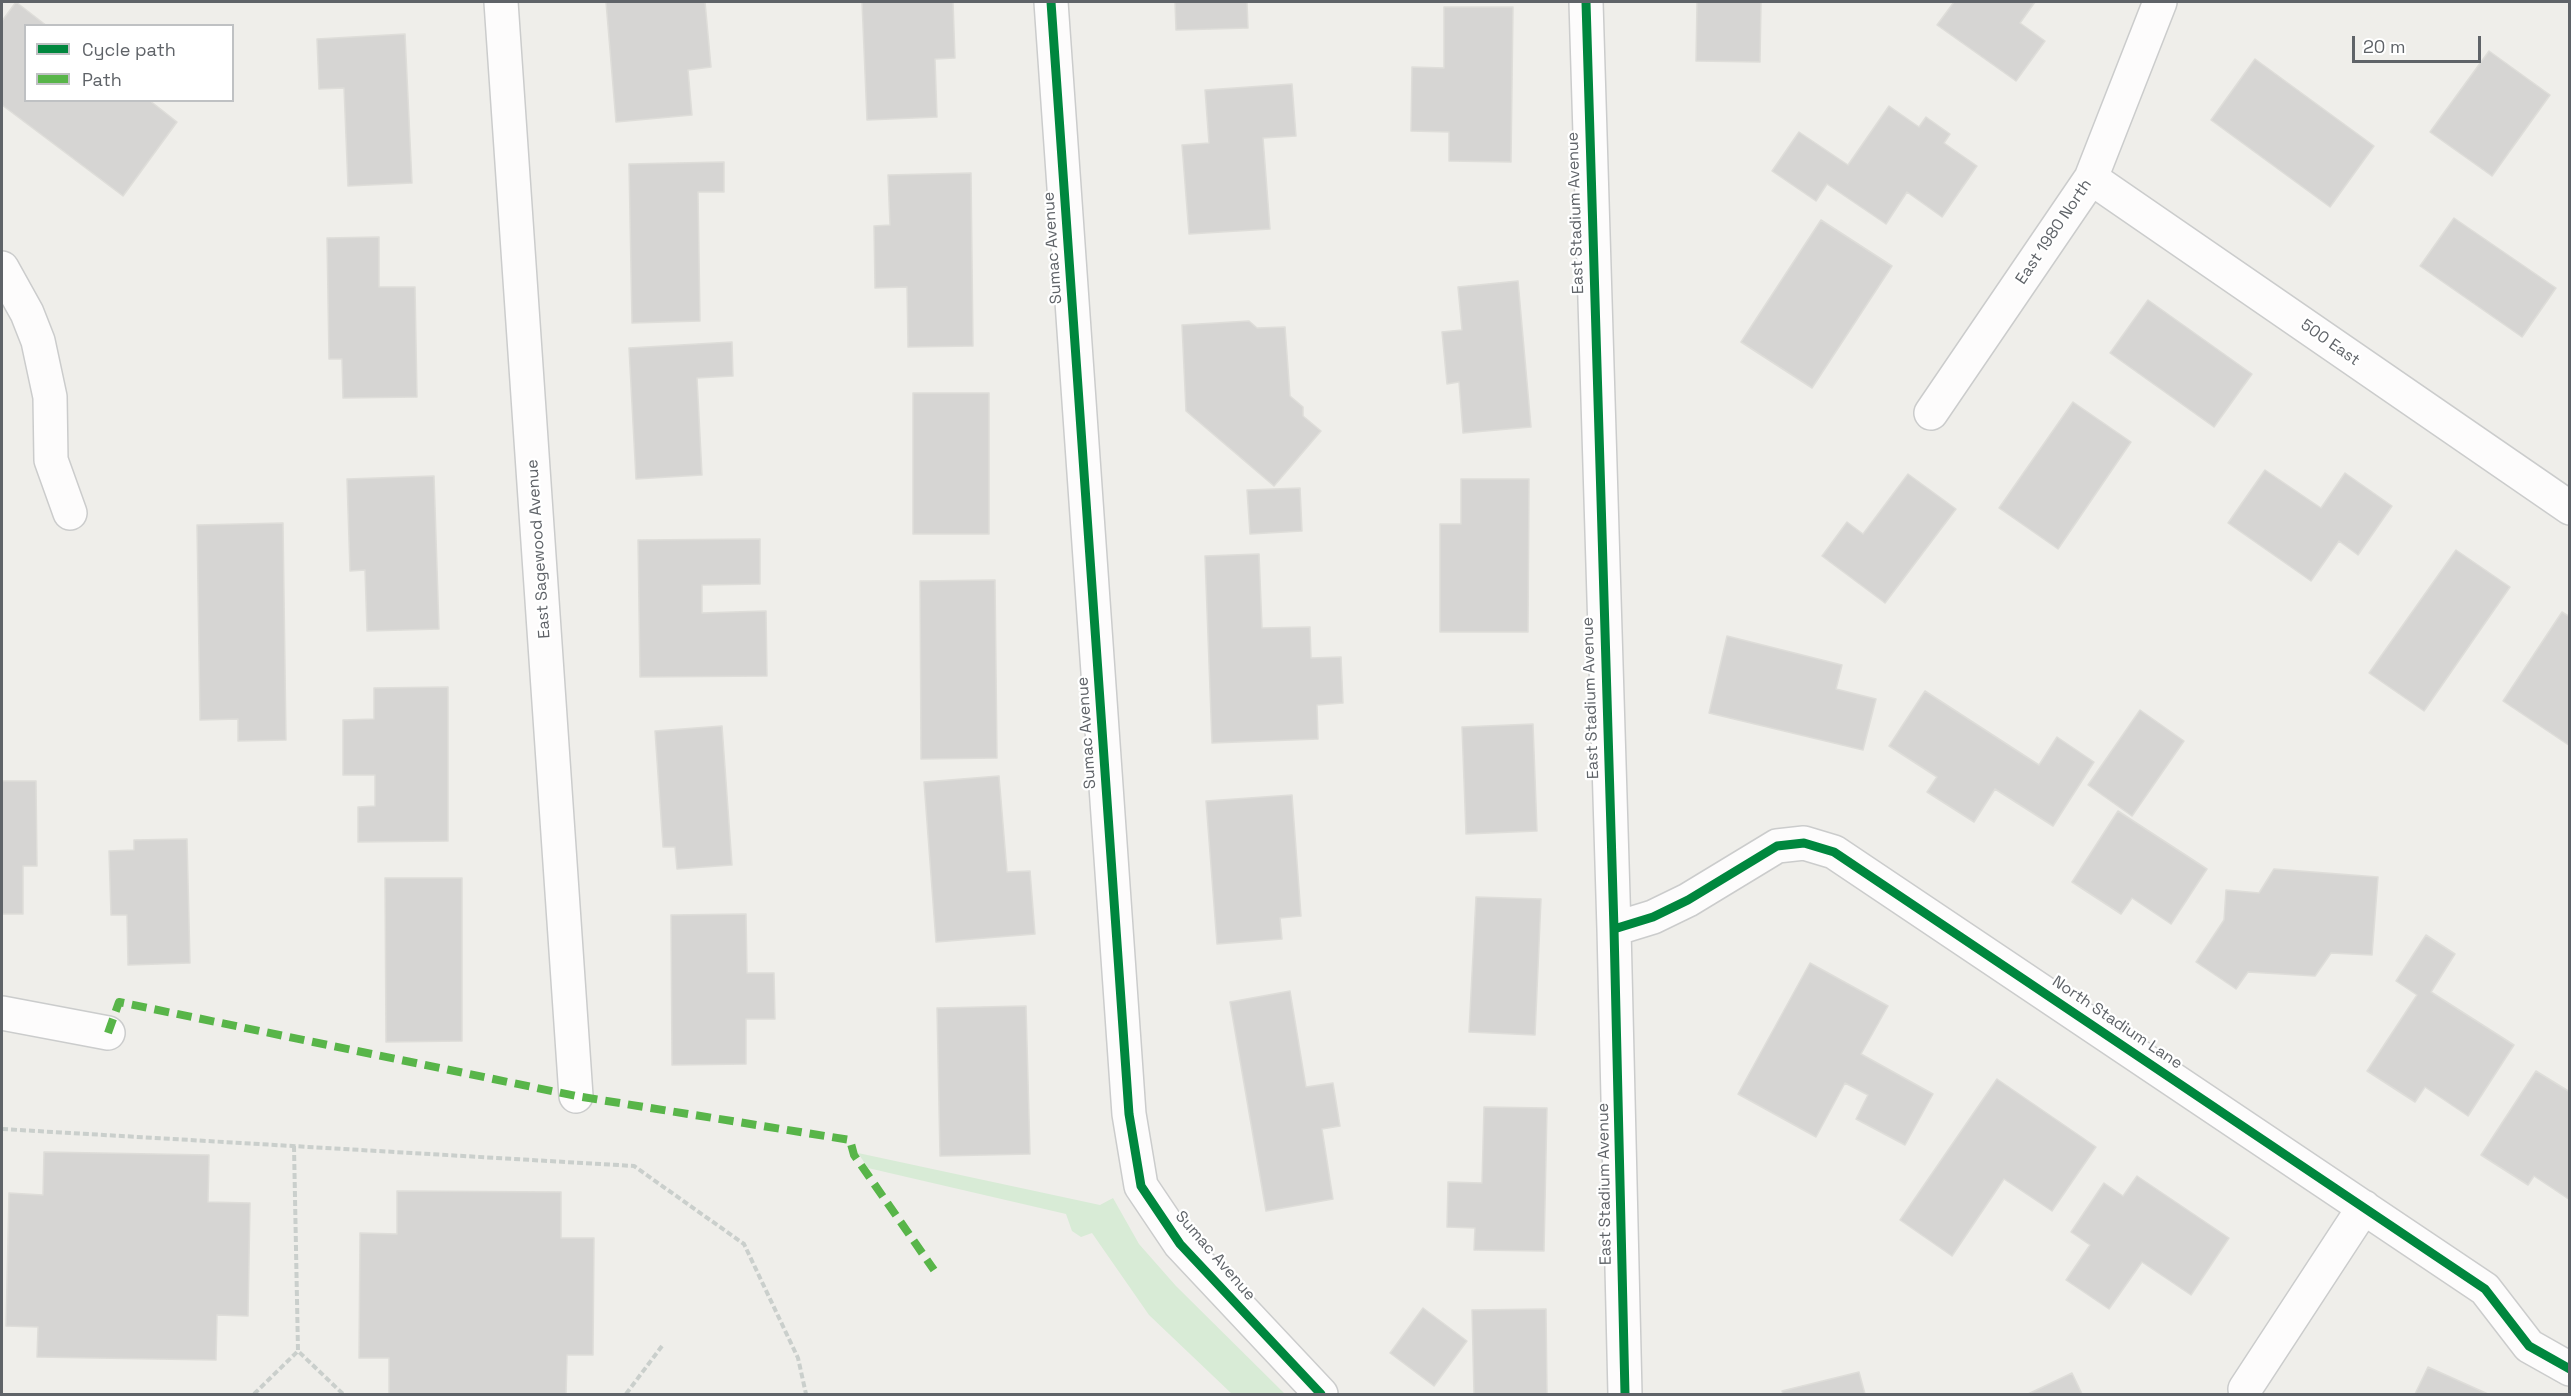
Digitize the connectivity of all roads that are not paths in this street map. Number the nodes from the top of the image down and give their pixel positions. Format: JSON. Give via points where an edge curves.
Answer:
{"nodes":[{"id":1,"x":501,"y":2,"type":"edge"},
{"id":2,"x":1051,"y":2,"type":"edge"},
{"id":3,"x":1586,"y":2,"type":"edge"},
{"id":4,"x":2160,"y":2,"type":"edge"},
{"id":5,"x":2091,"y":178,"type":"junction"},
{"id":6,"x":2,"y":268,"type":"edge"},
{"id":7,"x":1931,"y":413,"type":"dead end"},
{"id":8,"x":2570,"y":508,"type":"edge"},
{"id":9,"x":69,"y":513,"type":"dead end"},
{"id":10,"x":1614,"y":929,"type":"junction"},
{"id":11,"x":2,"y":1014,"type":"edge"},
{"id":12,"x":108,"y":1033,"type":"dead end"},
{"id":13,"x":576,"y":1096,"type":"dead end"},
{"id":14,"x":2364,"y":1207,"type":"junction"},
{"id":15,"x":2570,"y":1369,"type":"edge"},
{"id":16,"x":2245,"y":1389,"type":"dead end"},
{"id":17,"x":1321,"y":1395,"type":"edge"},
{"id":18,"x":1624,"y":1395,"type":"edge"}],
"edges":[{"from":1,"to":13,"type":"street","name":"East Sagewood Avenue"},
{"from":2,"to":17,"type":"street","name":"Sumac Avenue","via":[[1129,1114],[1141,1186],[1180,1244]]},
{"from":3,"to":10,"type":"street","name":"East Stadium Avenue"},
{"from":4,"to":5,"type":"street","name":"East 1980 North"},
{"from":5,"to":7,"type":"street","name":"East 1980 North"},
{"from":5,"to":8,"type":"street","name":"500 East"},
{"from":6,"to":9,"type":"street","via":[[38,341],[50,397],[51,460]]},
{"from":10,"to":14,"type":"street","name":"North Stadium Lane","via":[[1689,900],[1777,846],[1804,843],[1834,852]]},
{"from":10,"to":18,"type":"street","name":"East Stadium Avenue"},
{"from":11,"to":12,"type":"street"},
{"from":14,"to":15,"type":"street","name":"North Stadium Lane","via":[[2485,1289],[2529,1346]]},
{"from":14,"to":16,"type":"street"}]}
